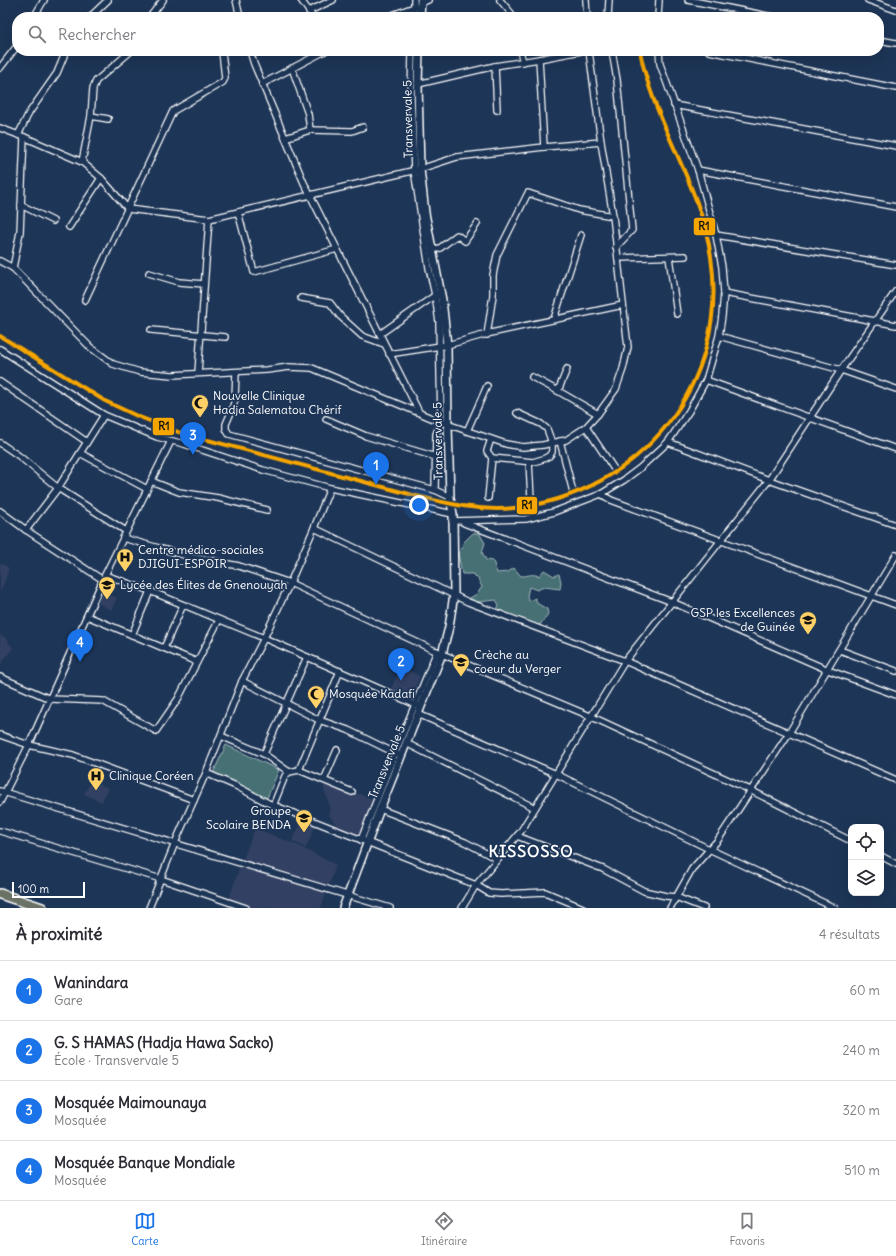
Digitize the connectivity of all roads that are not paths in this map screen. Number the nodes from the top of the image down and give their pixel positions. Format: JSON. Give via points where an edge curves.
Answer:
{"nodes":[{"id":1,"x":44,"y":0,"type":"edge"},
{"id":2,"x":108,"y":0,"type":"edge"},
{"id":3,"x":163,"y":0,"type":"edge"},
{"id":4,"x":236,"y":0,"type":"edge"},
{"id":5,"x":301,"y":0,"type":"edge"},
{"id":6,"x":333,"y":0,"type":"edge"},
{"id":7,"x":500,"y":0,"type":"edge"},
{"id":8,"x":586,"y":0,"type":"edge"},
{"id":9,"x":609,"y":0,"type":"edge"},
{"id":10,"x":660,"y":0,"type":"edge"},
{"id":11,"x":688,"y":0,"type":"edge"},
{"id":12,"x":868,"y":0,"type":"edge"},
{"id":13,"x":420,"y":3,"type":"edge"},
{"id":14,"x":896,"y":10,"type":"edge"},
{"id":15,"x":309,"y":11,"type":"joint"},
{"id":16,"x":37,"y":12,"type":"edge"},
{"id":17,"x":95,"y":12,"type":"edge"},
{"id":18,"x":153,"y":12,"type":"edge"},
{"id":19,"x":239,"y":12,"type":"edge"},
{"id":20,"x":399,"y":12,"type":"edge"},
{"id":21,"x":509,"y":12,"type":"edge"},
{"id":22,"x":587,"y":12,"type":"edge"},
{"id":23,"x":608,"y":12,"type":"edge"},
{"id":24,"x":659,"y":12,"type":"edge"},
{"id":25,"x":748,"y":12,"type":"edge"},
{"id":26,"x":884,"y":41,"type":"edge"},
{"id":27,"x":896,"y":43,"type":"edge"},
{"id":28,"x":12,"y":52,"type":"edge"},
{"id":29,"x":64,"y":56,"type":"edge"},
{"id":30,"x":125,"y":56,"type":"edge"},
{"id":31,"x":223,"y":56,"type":"edge"},
{"id":32,"x":252,"y":56,"type":"edge"},
{"id":33,"x":315,"y":56,"type":"edge"},
{"id":34,"x":412,"y":56,"type":"edge"},
{"id":35,"x":419,"y":56,"type":"edge"},
{"id":36,"x":521,"y":56,"type":"edge"},
{"id":37,"x":554,"y":56,"type":"edge"},
{"id":38,"x":590,"y":56,"type":"edge"},
{"id":39,"x":613,"y":56,"type":"edge"},
{"id":40,"x":659,"y":56,"type":"edge"},
{"id":41,"x":734,"y":56,"type":"edge"},
{"id":42,"x":538,"y":59,"type":"junction"},
{"id":43,"x":523,"y":62,"type":"junction"},
{"id":44,"x":495,"y":66,"type":"junction"},
{"id":45,"x":0,"y":68,"type":"edge"},
{"id":46,"x":292,"y":68,"type":"junction"},
{"id":47,"x":262,"y":84,"type":"junction"},
{"id":48,"x":418,"y":84,"type":"junction"},
{"id":49,"x":896,"y":88,"type":"edge"},
{"id":50,"x":674,"y":105,"type":"junction"},
{"id":51,"x":497,"y":110,"type":"dead end"},
{"id":52,"x":91,"y":116,"type":"junction"},
{"id":53,"x":108,"y":119,"type":"dead end"},
{"id":54,"x":363,"y":127,"type":"dead end"},
{"id":55,"x":0,"y":128,"type":"edge"},
{"id":56,"x":310,"y":130,"type":"junction"},
{"id":57,"x":21,"y":136,"type":"junction"},
{"id":58,"x":285,"y":138,"type":"junction"},
{"id":59,"x":600,"y":142,"type":"junction"},
{"id":60,"x":896,"y":146,"type":"edge"},
{"id":61,"x":544,"y":147,"type":"junction"},
{"id":62,"x":82,"y":162,"type":"junction"},
{"id":63,"x":417,"y":169,"type":"junction"},
{"id":64,"x":698,"y":170,"type":"junction"},
{"id":65,"x":101,"y":178,"type":"junction"},
{"id":66,"x":310,"y":196,"type":"junction"},
{"id":67,"x":21,"y":205,"type":"junction"},
{"id":68,"x":896,"y":207,"type":"edge"},
{"id":69,"x":128,"y":209,"type":"junction"},
{"id":70,"x":238,"y":212,"type":"junction"},
{"id":71,"x":613,"y":216,"type":"junction"},
{"id":72,"x":209,"y":219,"type":"junction"},
{"id":73,"x":53,"y":221,"type":"dead end"},
{"id":74,"x":478,"y":224,"type":"dead end"},
{"id":75,"x":69,"y":227,"type":"dead end"},
{"id":76,"x":581,"y":235,"type":"dead end"},
{"id":77,"x":716,"y":235,"type":"junction"},
{"id":78,"x":616,"y":247,"type":"junction"},
{"id":79,"x":337,"y":249,"type":"junction"},
{"id":80,"x":432,"y":250,"type":"junction"},
{"id":81,"x":685,"y":256,"type":"dead end"},
{"id":82,"x":669,"y":257,"type":"junction"},
{"id":83,"x":618,"y":258,"type":"junction"},
{"id":84,"x":0,"y":261,"type":"edge"},
{"id":85,"x":896,"y":265,"type":"edge"},
{"id":86,"x":13,"y":268,"type":"junction"},
{"id":87,"x":149,"y":273,"type":"dead end"},
{"id":88,"x":204,"y":284,"type":"junction"},
{"id":89,"x":896,"y":291,"type":"edge"},
{"id":90,"x":724,"y":293,"type":"junction"},
{"id":91,"x":438,"y":294,"type":"junction"},
{"id":92,"x":301,"y":298,"type":"dead end"},
{"id":93,"x":85,"y":300,"type":"dead end"},
{"id":94,"x":623,"y":305,"type":"junction"},
{"id":95,"x":677,"y":314,"type":"dead end"},
{"id":96,"x":554,"y":319,"type":"junction"},
{"id":97,"x":875,"y":320,"type":"junction"},
{"id":98,"x":896,"y":325,"type":"edge"},
{"id":99,"x":151,"y":330,"type":"dead end"},
{"id":100,"x":201,"y":334,"type":"junction"},
{"id":101,"x":380,"y":334,"type":"junction"},
{"id":102,"x":487,"y":335,"type":"junction"},
{"id":103,"x":719,"y":336,"type":"junction"},
{"id":104,"x":225,"y":337,"type":"dead end"},
{"id":105,"x":384,"y":344,"type":"junction"},
{"id":106,"x":447,"y":345,"type":"junction"},
{"id":107,"x":439,"y":346,"type":"junction"},
{"id":108,"x":0,"y":349,"type":"edge"},
{"id":109,"x":389,"y":354,"type":"junction"},
{"id":110,"x":567,"y":369,"type":"dead end"},
{"id":111,"x":841,"y":370,"type":"junction"},
{"id":112,"x":236,"y":372,"type":"junction"},
{"id":113,"x":198,"y":373,"type":"junction"},
{"id":114,"x":532,"y":377,"type":"dead end"},
{"id":115,"x":706,"y":380,"type":"junction"},
{"id":116,"x":0,"y":382,"type":"edge"},
{"id":117,"x":487,"y":386,"type":"dead end"},
{"id":118,"x":896,"y":389,"type":"edge"},
{"id":119,"x":558,"y":391,"type":"junction"},
{"id":120,"x":419,"y":412,"type":"junction"},
{"id":121,"x":517,"y":412,"type":"dead end"},
{"id":122,"x":598,"y":414,"type":"junction"},
{"id":123,"x":104,"y":415,"type":"junction"},
{"id":124,"x":809,"y":418,"type":"junction"},
{"id":125,"x":326,"y":419,"type":"dead end"},
{"id":126,"x":444,"y":424,"type":"junction"},
{"id":127,"x":586,"y":427,"type":"junction"},
{"id":128,"x":467,"y":431,"type":"junction"},
{"id":129,"x":491,"y":439,"type":"junction"},
{"id":130,"x":172,"y":441,"type":"junction"},
{"id":131,"x":560,"y":441,"type":"junction"},
{"id":132,"x":87,"y":442,"type":"junction"},
{"id":133,"x":668,"y":442,"type":"junction"},
{"id":134,"x":0,"y":443,"type":"edge"},
{"id":135,"x":552,"y":443,"type":"junction"},
{"id":136,"x":896,"y":449,"type":"edge"},
{"id":137,"x":80,"y":453,"type":"junction"},
{"id":138,"x":436,"y":457,"type":"junction"},
{"id":139,"x":492,"y":458,"type":"junction"},
{"id":140,"x":529,"y":462,"type":"junction"},
{"id":141,"x":614,"y":469,"type":"dead end"},
{"id":142,"x":769,"y":480,"type":"junction"},
{"id":143,"x":151,"y":481,"type":"junction"},
{"id":144,"x":58,"y":488,"type":"junction"},
{"id":145,"x":330,"y":488,"type":"junction"},
{"id":146,"x":147,"y":489,"type":"junction"},
{"id":147,"x":436,"y":490,"type":"junction"},
{"id":148,"x":573,"y":492,"type":"dead end"},
{"id":149,"x":601,"y":494,"type":"junction"},
{"id":150,"x":450,"y":497,"type":"junction"},
{"id":151,"x":488,"y":498,"type":"dead end"},
{"id":152,"x":531,"y":499,"type":"dead end"},
{"id":153,"x":267,"y":510,"type":"dead end"},
{"id":154,"x":0,"y":511,"type":"edge"},
{"id":155,"x":452,"y":517,"type":"junction"},
{"id":156,"x":461,"y":522,"type":"junction"},
{"id":157,"x":896,"y":525,"type":"edge"},
{"id":158,"x":314,"y":528,"type":"junction"},
{"id":159,"x":26,"y":530,"type":"junction"},
{"id":160,"x":126,"y":531,"type":"junction"},
{"id":161,"x":123,"y":538,"type":"junction"},
{"id":162,"x":721,"y":540,"type":"junction"},
{"id":163,"x":896,"y":555,"type":"edge"},
{"id":164,"x":104,"y":577,"type":"junction"},
{"id":165,"x":290,"y":583,"type":"junction"},
{"id":166,"x":150,"y":591,"type":"junction"},
{"id":167,"x":454,"y":594,"type":"junction"},
{"id":168,"x":872,"y":596,"type":"junction"},
{"id":169,"x":672,"y":602,"type":"junction"},
{"id":170,"x":183,"y":605,"type":"junction"},
{"id":171,"x":896,"y":605,"type":"edge"},
{"id":172,"x":87,"y":616,"type":"junction"},
{"id":173,"x":218,"y":620,"type":"junction"},
{"id":174,"x":132,"y":635,"type":"junction"},
{"id":175,"x":264,"y":638,"type":"junction"},
{"id":176,"x":164,"y":648,"type":"junction"},
{"id":177,"x":840,"y":650,"type":"junction"},
{"id":178,"x":439,"y":653,"type":"junction"},
{"id":179,"x":307,"y":657,"type":"junction"},
{"id":180,"x":625,"y":661,"type":"junction"},
{"id":181,"x":197,"y":662,"type":"junction"},
{"id":182,"x":828,"y":670,"type":"junction"},
{"id":183,"x":340,"y":671,"type":"junction"},
{"id":184,"x":896,"y":672,"type":"edge"},
{"id":185,"x":0,"y":676,"type":"edge"},
{"id":186,"x":242,"y":681,"type":"junction"},
{"id":187,"x":896,"y":696,"type":"edge"},
{"id":188,"x":50,"y":699,"type":"junction"},
{"id":189,"x":286,"y":702,"type":"junction"},
{"id":190,"x":418,"y":708,"type":"junction"},
{"id":191,"x":590,"y":716,"type":"junction"},
{"id":192,"x":319,"y":720,"type":"junction"},
{"id":193,"x":789,"y":733,"type":"junction"},
{"id":194,"x":0,"y":735,"type":"edge"},
{"id":195,"x":221,"y":736,"type":"junction"},
{"id":196,"x":406,"y":743,"type":"junction"},
{"id":197,"x":29,"y":745,"type":"junction"},
{"id":198,"x":337,"y":750,"type":"dead end"},
{"id":199,"x":395,"y":753,"type":"junction"},
{"id":200,"x":264,"y":754,"type":"junction"},
{"id":201,"x":402,"y":756,"type":"junction"},
{"id":202,"x":299,"y":770,"type":"junction"},
{"id":203,"x":289,"y":772,"type":"junction"},
{"id":204,"x":206,"y":773,"type":"junction"},
{"id":205,"x":556,"y":774,"type":"junction"},
{"id":206,"x":324,"y":780,"type":"junction"},
{"id":207,"x":896,"y":780,"type":"edge"},
{"id":208,"x":750,"y":790,"type":"junction"},
{"id":209,"x":3,"y":792,"type":"edge"},
{"id":210,"x":352,"y":792,"type":"dead end"},
{"id":211,"x":194,"y":800,"type":"junction"},
{"id":212,"x":0,"y":802,"type":"edge"},
{"id":213,"x":273,"y":806,"type":"junction"},
{"id":214,"x":535,"y":808,"type":"junction"},
{"id":215,"x":380,"y":809,"type":"junction"},
{"id":216,"x":0,"y":831,"type":"edge"},
{"id":217,"x":517,"y":836,"type":"junction"},
{"id":218,"x":848,"y":839,"type":"edge"},
{"id":219,"x":364,"y":842,"type":"junction"},
{"id":220,"x":175,"y":843,"type":"junction"},
{"id":221,"x":709,"y":849,"type":"junction"},
{"id":222,"x":884,"y":858,"type":"edge"},
{"id":223,"x":498,"y":859,"type":"junction"},
{"id":224,"x":896,"y":864,"type":"edge"},
{"id":225,"x":160,"y":879,"type":"junction"},
{"id":226,"x":476,"y":885,"type":"junction"},
{"id":227,"x":0,"y":894,"type":"edge"},
{"id":228,"x":347,"y":895,"type":"junction"},
{"id":229,"x":676,"y":897,"type":"junction"},
{"id":230,"x":0,"y":900,"type":"edge"},
{"id":231,"x":23,"y":908,"type":"edge"},
{"id":232,"x":42,"y":908,"type":"edge"},
{"id":233,"x":149,"y":908,"type":"edge"},
{"id":234,"x":246,"y":908,"type":"edge"},
{"id":235,"x":343,"y":908,"type":"edge"},
{"id":236,"x":390,"y":908,"type":"edge"},
{"id":237,"x":462,"y":908,"type":"edge"},
{"id":238,"x":583,"y":908,"type":"edge"},
{"id":239,"x":670,"y":908,"type":"edge"},
{"id":240,"x":704,"y":908,"type":"edge"},
{"id":241,"x":835,"y":908,"type":"edge"}],
"edges":[{"from":1,"to":16,"type":"street"},
{"from":2,"to":17,"type":"street"},
{"from":3,"to":18,"type":"street"},
{"from":4,"to":19,"type":"street"},
{"from":5,"to":15,"type":"street"},
{"from":6,"to":15,"type":"street"},
{"from":7,"to":21,"type":"street"},
{"from":8,"to":22,"type":"street"},
{"from":9,"to":23,"type":"street"},
{"from":10,"to":24,"type":"street"},
{"from":11,"to":25,"type":"street"},
{"from":12,"to":14,"type":"street"},
{"from":13,"to":20,"type":"street"},
{"from":26,"to":27,"type":"street"},
{"from":28,"to":45,"type":"street"},
{"from":29,"to":57,"type":"street","via":[[57,73],[29,113]]},
{"from":30,"to":52,"type":"street","via":[[96,80]]},
{"from":31,"to":69,"type":"street","via":[[225,78],[223,82],[173,110]]},
{"from":32,"to":47,"type":"street"},
{"from":33,"to":46,"type":"street"},
{"from":34,"to":63,"type":"street","via":[[411,97]]},
{"from":35,"to":48,"type":"main road","name":"Transvervale 5"},
{"from":36,"to":43,"type":"street"},
{"from":37,"to":42,"type":"street"},
{"from":38,"to":59,"type":"street"},
{"from":39,"to":78,"type":"street","via":[[632,230]]},
{"from":40,"to":50,"type":"street"},
{"from":41,"to":49,"type":"street"},
{"from":42,"to":43,"type":"street"},
{"from":42,"to":61,"type":"street"},
{"from":43,"to":44,"type":"street"},
{"from":44,"to":48,"type":"street"},
{"from":44,"to":51,"type":"street"},
{"from":46,"to":47,"type":"street"},
{"from":46,"to":56,"type":"street","via":[[308,114]]},
{"from":47,"to":58,"type":"street"},
{"from":48,"to":63,"type":"main road","name":"Transvervale 5"},
{"from":50,"to":60,"type":"street"},
{"from":50,"to":64,"type":"street"},
{"from":52,"to":53,"type":"street"},
{"from":52,"to":62,"type":"street"},
{"from":54,"to":56,"type":"street","via":[[352,131]]},
{"from":55,"to":57,"type":"street"},
{"from":56,"to":58,"type":"street"},
{"from":57,"to":62,"type":"street"},
{"from":57,"to":67,"type":"street"},
{"from":58,"to":66,"type":"street"},
{"from":59,"to":61,"type":"street"},
{"from":59,"to":71,"type":"street"},
{"from":61,"to":63,"type":"street","via":[[457,157]]},
{"from":62,"to":65,"type":"street"},
{"from":63,"to":66,"type":"street"},
{"from":63,"to":80,"type":"main road","name":"Transvervale 5"},
{"from":63,"to":91,"type":"street","via":[[429,268]]},
{"from":64,"to":68,"type":"street"},
{"from":64,"to":77,"type":"street"},
{"from":65,"to":69,"type":"street"},
{"from":65,"to":75,"type":"street"},
{"from":66,"to":70,"type":"street"},
{"from":66,"to":79,"type":"street"},
{"from":67,"to":73,"type":"street"},
{"from":67,"to":86,"type":"street","via":[[20,232]]},
{"from":69,"to":72,"type":"street"},
{"from":69,"to":93,"type":"street"},
{"from":70,"to":72,"type":"street"},
{"from":70,"to":79,"type":"street","via":[[254,272]]},
{"from":71,"to":78,"type":"street"},
{"from":71,"to":102,"type":"street","via":[[579,210],[528,193],[497,255]]},
{"from":72,"to":88,"type":"street"},
{"from":74,"to":80,"type":"street","via":[[465,241],[457,235],[440,248]]},
{"from":76,"to":96,"type":"street"},
{"from":77,"to":85,"type":"street"},
{"from":77,"to":90,"type":"street"},
{"from":78,"to":83,"type":"street"},
{"from":79,"to":101,"type":"street"},
{"from":80,"to":91,"type":"main road","name":"Transvervale 5"},
{"from":81,"to":82,"type":"street"},
{"from":82,"to":83,"type":"street"},
{"from":82,"to":95,"type":"street"},
{"from":83,"to":94,"type":"street"},
{"from":84,"to":86,"type":"street"},
{"from":86,"to":113,"type":"street","via":[[90,347],[113,364],[140,372],[172,375]]},
{"from":87,"to":88,"type":"street","via":[[179,282]]},
{"from":88,"to":100,"type":"street"},
{"from":89,"to":97,"type":"street"},
{"from":90,"to":97,"type":"street"},
{"from":90,"to":103,"type":"street"},
{"from":91,"to":101,"type":"street"},
{"from":91,"to":106,"type":"main road","name":"Transvervale 5"},
{"from":91,"to":107,"type":"street"},
{"from":92,"to":105,"type":"street","via":[[330,303],[362,336]]},
{"from":94,"to":96,"type":"street"},
{"from":94,"to":122,"type":"street","via":[[628,347],[623,369],[616,388]]},
{"from":96,"to":102,"type":"street"},
{"from":97,"to":98,"type":"street"},
{"from":97,"to":111,"type":"street"},
{"from":99,"to":100,"type":"street"},
{"from":100,"to":104,"type":"street"},
{"from":100,"to":113,"type":"street"},
{"from":101,"to":105,"type":"street"},
{"from":102,"to":106,"type":"street"},
{"from":103,"to":111,"type":"street"},
{"from":103,"to":115,"type":"street"},
{"from":105,"to":109,"type":"street"},
{"from":106,"to":107,"type":"street"},
{"from":106,"to":126,"type":"main road","name":"Transvervale 5"},
{"from":107,"to":109,"type":"street"},
{"from":107,"to":126,"type":"street"},
{"from":108,"to":123,"type":"street"},
{"from":109,"to":120,"type":"street"},
{"from":110,"to":119,"type":"street"},
{"from":111,"to":118,"type":"street"},
{"from":111,"to":124,"type":"street"},
{"from":112,"to":113,"type":"street"},
{"from":112,"to":120,"type":"street","via":[[289,367],[312,368]]},
{"from":112,"to":147,"type":"street","via":[[235,399],[226,424],[229,434]]},
{"from":114,"to":119,"type":"street"},
{"from":115,"to":124,"type":"street"},
{"from":115,"to":133,"type":"street"},
{"from":116,"to":132,"type":"street"},
{"from":117,"to":128,"type":"street"},
{"from":119,"to":122,"type":"street"},
{"from":120,"to":126,"type":"street"},
{"from":121,"to":135,"type":"street","via":[[547,429]]},
{"from":122,"to":127,"type":"street"},
{"from":123,"to":130,"type":"street"},
{"from":123,"to":132,"type":"street"},
{"from":124,"to":136,"type":"street"},
{"from":124,"to":142,"type":"street"},
{"from":125,"to":138,"type":"street","via":[[366,436]]},
{"from":126,"to":128,"type":"street"},
{"from":126,"to":138,"type":"street","via":[[436,434]]},
{"from":126,"to":150,"type":"main road","name":"Transvervale 5"},
{"from":127,"to":131,"type":"street"},
{"from":127,"to":141,"type":"street"},
{"from":128,"to":129,"type":"street"},
{"from":129,"to":135,"type":"street","via":[[523,446]]},
{"from":129,"to":139,"type":"street","via":[[487,451]]},
{"from":130,"to":143,"type":"street"},
{"from":130,"to":145,"type":"street"},
{"from":131,"to":135,"type":"street"},
{"from":131,"to":148,"type":"street"},
{"from":132,"to":137,"type":"street"},
{"from":133,"to":142,"type":"street"},
{"from":133,"to":149,"type":"street","via":[[640,468]]},
{"from":134,"to":144,"type":"street"},
{"from":135,"to":140,"type":"street","via":[[552,452],[549,456]]},
{"from":137,"to":144,"type":"street"},
{"from":137,"to":146,"type":"street"},
{"from":138,"to":147,"type":"street"},
{"from":139,"to":140,"type":"street"},
{"from":139,"to":151,"type":"street"},
{"from":140,"to":152,"type":"street"},
{"from":142,"to":157,"type":"street"},
{"from":142,"to":162,"type":"street"},
{"from":143,"to":146,"type":"street"},
{"from":143,"to":153,"type":"street","via":[[179,492]]},
{"from":144,"to":159,"type":"street"},
{"from":144,"to":160,"type":"street"},
{"from":145,"to":155,"type":"street"},
{"from":145,"to":158,"type":"street"},
{"from":146,"to":160,"type":"street"},
{"from":147,"to":150,"type":"street"},
{"from":149,"to":156,"type":"street","via":[[554,512],[526,519]]},
{"from":149,"to":162,"type":"street","via":[[611,500]]},
{"from":150,"to":155,"type":"main road","name":"Transvervale 5"},
{"from":154,"to":159,"type":"street"},
{"from":155,"to":156,"type":"street"},
{"from":155,"to":167,"type":"main road","name":"Transvervale 5"},
{"from":156,"to":169,"type":"street"},
{"from":158,"to":165,"type":"street"},
{"from":158,"to":167,"type":"street"},
{"from":159,"to":164,"type":"street"},
{"from":160,"to":161,"type":"street"},
{"from":161,"to":164,"type":"street"},
{"from":161,"to":165,"type":"street","via":[[191,557],[239,566]]},
{"from":162,"to":168,"type":"street"},
{"from":162,"to":169,"type":"street"},
{"from":163,"to":168,"type":"street"},
{"from":164,"to":166,"type":"street"},
{"from":164,"to":172,"type":"street"},
{"from":165,"to":175,"type":"street"},
{"from":165,"to":178,"type":"street"},
{"from":166,"to":170,"type":"street"},
{"from":166,"to":174,"type":"street"},
{"from":167,"to":178,"type":"main road","name":"Transvervale 5","via":[[449,627]]},
{"from":167,"to":180,"type":"street","via":[[468,602]]},
{"from":168,"to":171,"type":"street"},
{"from":168,"to":177,"type":"street"},
{"from":169,"to":180,"type":"street"},
{"from":169,"to":182,"type":"street"},
{"from":170,"to":173,"type":"street"},
{"from":170,"to":176,"type":"street"},
{"from":172,"to":174,"type":"street"},
{"from":172,"to":188,"type":"street"},
{"from":173,"to":175,"type":"street"},
{"from":173,"to":181,"type":"street"},
{"from":174,"to":176,"type":"street"},
{"from":175,"to":179,"type":"street"},
{"from":175,"to":186,"type":"street"},
{"from":176,"to":181,"type":"street"},
{"from":177,"to":182,"type":"street"},
{"from":177,"to":184,"type":"street"},
{"from":178,"to":190,"type":"main road","name":"Transvervale 5"},
{"from":178,"to":191,"type":"street"},
{"from":179,"to":183,"type":"street"},
{"from":179,"to":189,"type":"street"},
{"from":180,"to":191,"type":"street"},
{"from":180,"to":193,"type":"street"},
{"from":181,"to":188,"type":"street","via":[[178,699],[156,731],[103,701]]},
{"from":182,"to":187,"type":"street"},
{"from":182,"to":193,"type":"street"},
{"from":183,"to":190,"type":"street"},
{"from":183,"to":192,"type":"street"},
{"from":185,"to":188,"type":"street"},
{"from":186,"to":189,"type":"street"},
{"from":186,"to":195,"type":"street"},
{"from":188,"to":197,"type":"street"},
{"from":189,"to":192,"type":"street"},
{"from":189,"to":200,"type":"street"},
{"from":190,"to":196,"type":"main road","name":"Transvervale 5"},
{"from":190,"to":199,"type":"street"},
{"from":190,"to":205,"type":"street"},
{"from":191,"to":205,"type":"street"},
{"from":191,"to":208,"type":"street"},
{"from":192,"to":199,"type":"street","via":[[348,730]]},
{"from":192,"to":202,"type":"street"},
{"from":193,"to":207,"type":"street"},
{"from":193,"to":208,"type":"street"},
{"from":194,"to":197,"type":"street"},
{"from":195,"to":200,"type":"street"},
{"from":195,"to":204,"type":"street"},
{"from":196,"to":201,"type":"main road","name":"Transvervale 5"},
{"from":196,"to":214,"type":"street"},
{"from":197,"to":209,"type":"street"},
{"from":197,"to":211,"type":"street","via":[[73,755]]},
{"from":198,"to":206,"type":"street"},
{"from":199,"to":201,"type":"street"},
{"from":199,"to":219,"type":"street"},
{"from":200,"to":203,"type":"street"},
{"from":201,"to":215,"type":"main road","name":"Transvervale 5"},
{"from":202,"to":203,"type":"street"},
{"from":202,"to":206,"type":"street"},
{"from":203,"to":213,"type":"street"},
{"from":204,"to":211,"type":"street"},
{"from":204,"to":213,"type":"street"},
{"from":205,"to":214,"type":"street"},
{"from":205,"to":221,"type":"street"},
{"from":206,"to":210,"type":"street"},
{"from":208,"to":218,"type":"street"},
{"from":208,"to":221,"type":"street","via":[[718,840]]},
{"from":209,"to":212,"type":"street"},
{"from":209,"to":220,"type":"street"},
{"from":211,"to":220,"type":"street"},
{"from":213,"to":219,"type":"street"},
{"from":214,"to":217,"type":"street"},
{"from":215,"to":219,"type":"main road","name":"Transvervale 5"},
{"from":215,"to":223,"type":"street","via":[[465,842]]},
{"from":216,"to":225,"type":"street"},
{"from":217,"to":223,"type":"street"},
{"from":217,"to":229,"type":"street","via":[[603,869],[644,891]]},
{"from":219,"to":226,"type":"street"},
{"from":219,"to":228,"type":"main road","name":"Transvervale 5"},
{"from":220,"to":225,"type":"street"},
{"from":220,"to":228,"type":"street"},
{"from":221,"to":229,"type":"street","via":[[692,869]]},
{"from":221,"to":241,"type":"street"},
{"from":222,"to":224,"type":"street"},
{"from":223,"to":226,"type":"street"},
{"from":225,"to":233,"type":"street"},
{"from":225,"to":234,"type":"street"},
{"from":226,"to":237,"type":"street"},
{"from":226,"to":238,"type":"street","via":[[489,892],[501,894],[542,891]]},
{"from":227,"to":232,"type":"highway"},
{"from":228,"to":235,"type":"main road","name":"Transvervale 5"},
{"from":228,"to":236,"type":"street"},
{"from":229,"to":239,"type":"street"},
{"from":229,"to":240,"type":"street"},
{"from":230,"to":231,"type":"highway"}]}
